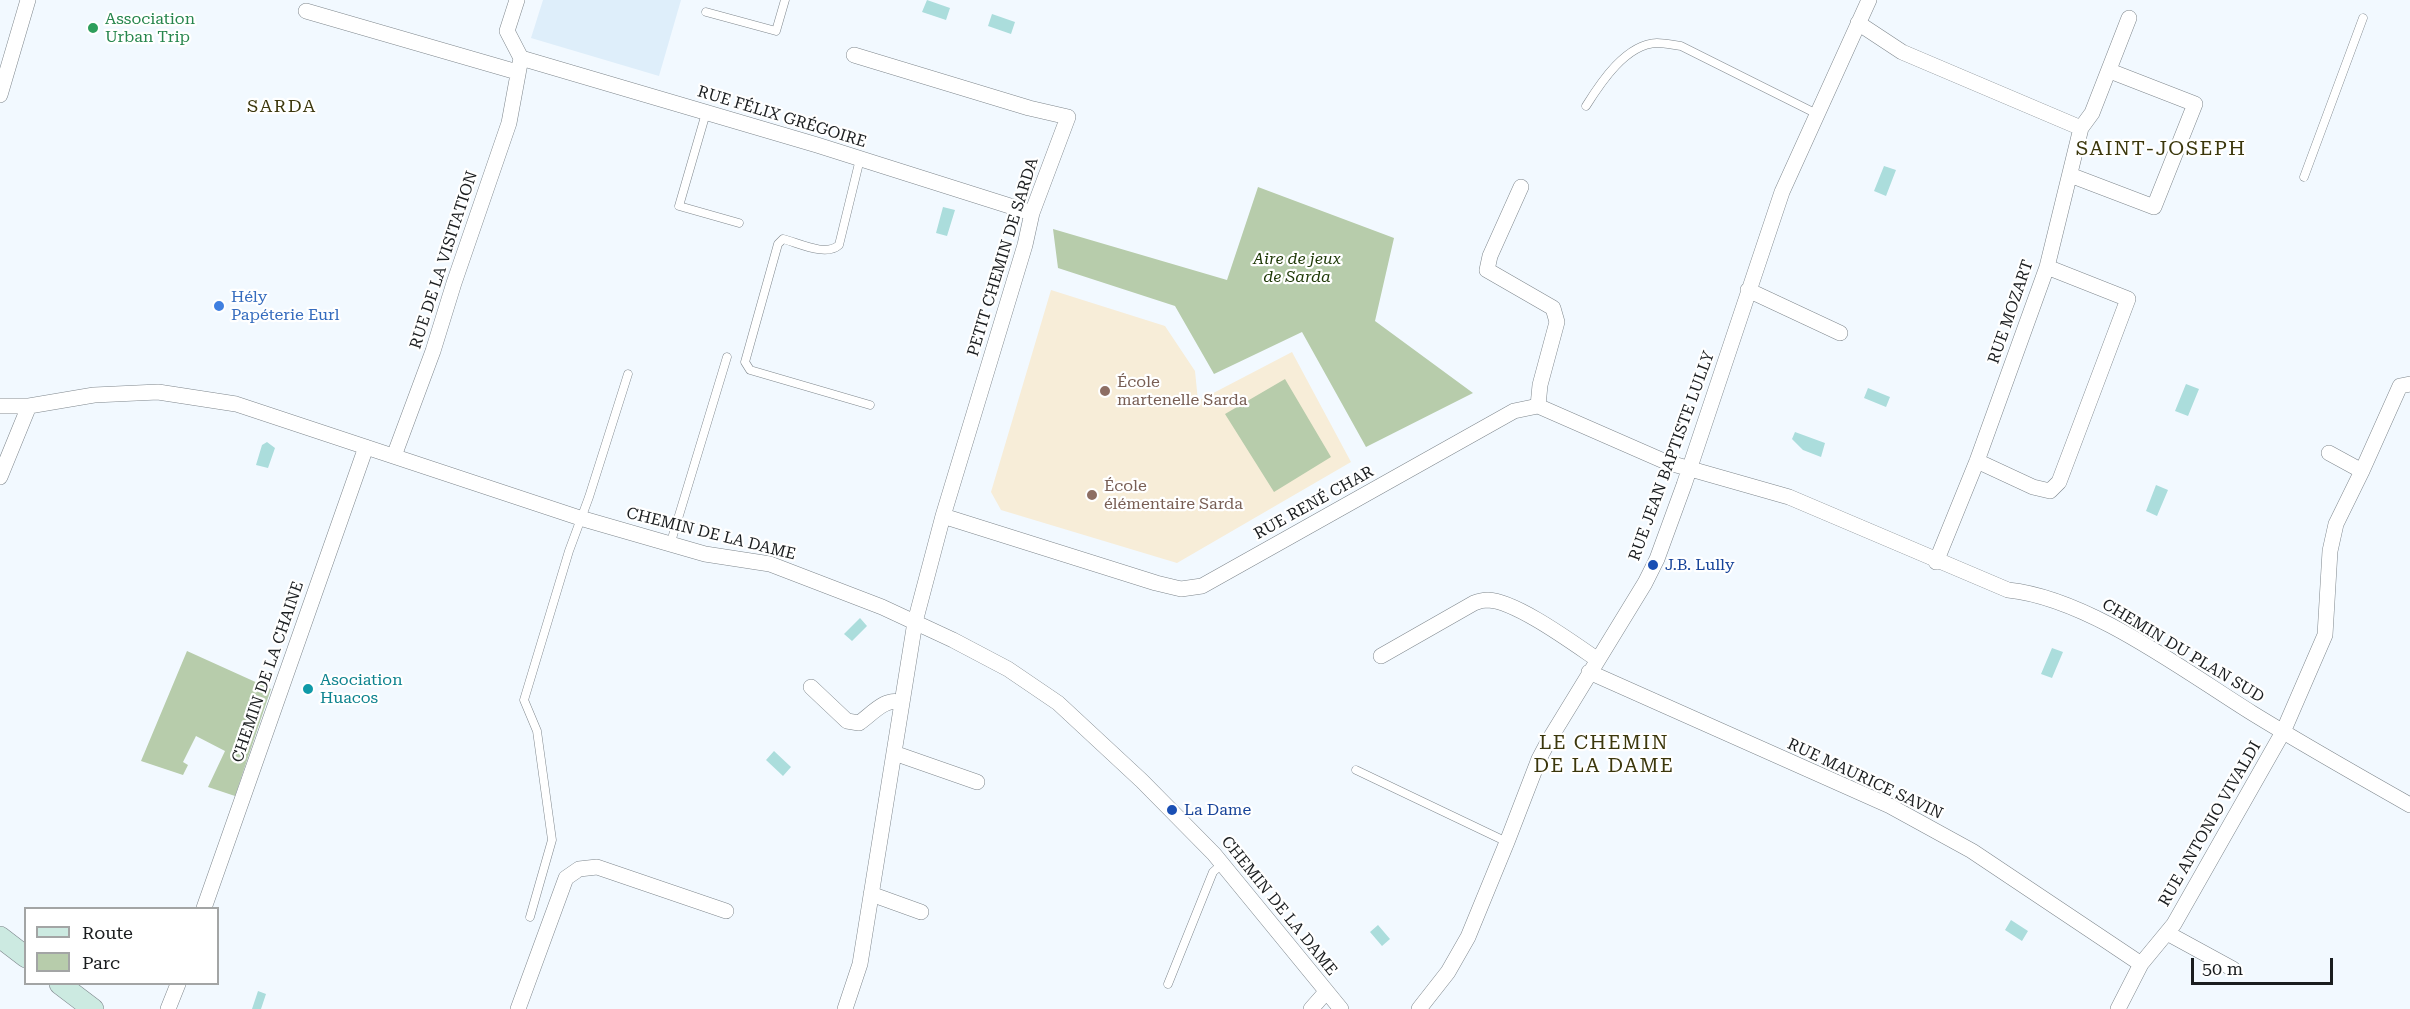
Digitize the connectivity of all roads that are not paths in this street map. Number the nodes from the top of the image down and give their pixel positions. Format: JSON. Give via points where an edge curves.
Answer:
{"nodes":[{"id":1,"x":28,"y":0,"type":"edge"},
{"id":2,"x":518,"y":0,"type":"edge"},
{"id":3,"x":785,"y":0,"type":"edge"},
{"id":4,"x":1869,"y":0,"type":"edge"},
{"id":5,"x":306,"y":11,"type":"dead end"},
{"id":6,"x":706,"y":12,"type":"dead end"},
{"id":7,"x":2129,"y":18,"type":"dead end"},
{"id":8,"x":2363,"y":18,"type":"dead end"},
{"id":9,"x":1858,"y":23,"type":"junction"},
{"id":10,"x":854,"y":55,"type":"dead end"},
{"id":11,"x":519,"y":65,"type":"junction"},
{"id":12,"x":2110,"y":71,"type":"junction"},
{"id":13,"x":0,"y":95,"type":"edge"},
{"id":14,"x":1586,"y":106,"type":"dead end"},
{"id":15,"x":706,"y":113,"type":"junction"},
{"id":16,"x":1817,"y":114,"type":"junction"},
{"id":17,"x":2081,"y":128,"type":"junction"},
{"id":18,"x":860,"y":159,"type":"junction"},
{"id":19,"x":2070,"y":176,"type":"junction"},
{"id":20,"x":2304,"y":177,"type":"dead end"},
{"id":21,"x":1521,"y":187,"type":"dead end"},
{"id":22,"x":1032,"y":213,"type":"junction"},
{"id":23,"x":739,"y":223,"type":"dead end"},
{"id":24,"x":2047,"y":267,"type":"junction"},
{"id":25,"x":1748,"y":290,"type":"junction"},
{"id":26,"x":1840,"y":333,"type":"dead end"},
{"id":27,"x":728,"y":357,"type":"dead end"},
{"id":28,"x":628,"y":374,"type":"dead end"},
{"id":29,"x":2410,"y":384,"type":"edge"},
{"id":30,"x":870,"y":405,"type":"dead end"},
{"id":31,"x":0,"y":406,"type":"edge"},
{"id":32,"x":29,"y":406,"type":"junction"},
{"id":33,"x":1538,"y":406,"type":"junction"},
{"id":34,"x":366,"y":447,"type":"junction"},
{"id":35,"x":2329,"y":453,"type":"dead end"},
{"id":36,"x":394,"y":456,"type":"junction"},
{"id":37,"x":1977,"y":461,"type":"junction"},
{"id":38,"x":1690,"y":468,"type":"junction"},
{"id":39,"x":2362,"y":471,"type":"junction"},
{"id":40,"x":0,"y":477,"type":"edge"},
{"id":41,"x":943,"y":516,"type":"junction"},
{"id":42,"x":580,"y":518,"type":"junction"},
{"id":43,"x":670,"y":545,"type":"junction"},
{"id":44,"x":1936,"y":562,"type":"junction"},
{"id":45,"x":915,"y":622,"type":"junction"},
{"id":46,"x":1381,"y":656,"type":"dead end"},
{"id":47,"x":1594,"y":666,"type":"junction"},
{"id":48,"x":811,"y":687,"type":"dead end"},
{"id":49,"x":901,"y":703,"type":"junction"},
{"id":50,"x":2283,"y":732,"type":"junction"},
{"id":51,"x":894,"y":753,"type":"junction"},
{"id":52,"x":1356,"y":770,"type":"dead end"},
{"id":53,"x":977,"y":782,"type":"dead end"},
{"id":54,"x":2410,"y":805,"type":"edge"},
{"id":55,"x":1507,"y":842,"type":"junction"},
{"id":56,"x":1222,"y":864,"type":"junction"},
{"id":57,"x":871,"y":894,"type":"junction"},
{"id":58,"x":205,"y":907,"type":"edge"},
{"id":59,"x":726,"y":911,"type":"dead end"},
{"id":60,"x":921,"y":912,"type":"dead end"},
{"id":61,"x":530,"y":916,"type":"dead end"},
{"id":62,"x":2167,"y":933,"type":"junction"},
{"id":63,"x":0,"y":937,"type":"edge"},
{"id":64,"x":24,"y":955,"type":"edge"},
{"id":65,"x":2141,"y":964,"type":"junction"},
{"id":66,"x":2233,"y":969,"type":"dead end"},
{"id":67,"x":1168,"y":984,"type":"dead end"},
{"id":68,"x":61,"y":985,"type":"edge"},
{"id":69,"x":178,"y":985,"type":"edge"},
{"id":70,"x":1326,"y":992,"type":"junction"},
{"id":71,"x":93,"y":1009,"type":"edge"},
{"id":72,"x":168,"y":1009,"type":"edge"},
{"id":73,"x":518,"y":1009,"type":"edge"},
{"id":74,"x":845,"y":1009,"type":"edge"},
{"id":75,"x":1311,"y":1009,"type":"edge"},
{"id":76,"x":1341,"y":1009,"type":"edge"},
{"id":77,"x":1419,"y":1009,"type":"edge"},
{"id":78,"x":2118,"y":1009,"type":"edge"}],
"edges":[{"from":1,"to":13,"type":"street"},
{"from":2,"to":11,"type":"street","via":[[507,31]]},
{"from":3,"to":6,"type":"lane","via":[[776,30]]},
{"from":4,"to":9,"type":"street","name":"RUE JEAN BAPTISTE LULLY"},
{"from":5,"to":11,"type":"street"},
{"from":7,"to":12,"type":"street","name":"RUE MOZART"},
{"from":8,"to":20,"type":"lane"},
{"from":9,"to":16,"type":"street","name":"RUE JEAN BAPTISTE LULLY"},
{"from":9,"to":17,"type":"street","via":[[1902,52]]},
{"from":10,"to":22,"type":"street","name":"PETIT CHEMIN DE SARDA","via":[[1068,117]]},
{"from":11,"to":15,"type":"street","name":"RUE FÉLIX GRÉGOIRE"},
{"from":11,"to":36,"type":"street","name":"RUE DE LA VISITATION","via":[[509,123],[434,351]]},
{"from":12,"to":17,"type":"street","name":"RUE MOZART","via":[[2092,113]]},
{"from":12,"to":19,"type":"street","via":[[2195,104],[2154,207]]},
{"from":14,"to":16,"type":"lane","via":[[1608,72],[1641,47],[1657,43],[1681,46]]},
{"from":15,"to":18,"type":"street","name":"RUE FÉLIX GRÉGOIRE"},
{"from":15,"to":23,"type":"lane","via":[[679,206]]},
{"from":16,"to":25,"type":"street","name":"RUE JEAN BAPTISTE LULLY","via":[[1782,192]]},
{"from":17,"to":19,"type":"street","name":"RUE MOZART"},
{"from":18,"to":22,"type":"street","name":"RUE FÉLIX GRÉGOIRE"},
{"from":18,"to":30,"type":"lane","via":[[839,245],[826,251],[783,239],[778,244],[745,362],[750,370]]},
{"from":19,"to":24,"type":"street","name":"RUE MOZART"},
{"from":21,"to":33,"type":"street","via":[[1487,270],[1557,314]]},
{"from":22,"to":41,"type":"street","name":"PETIT CHEMIN DE SARDA"},
{"from":24,"to":37,"type":"street","name":"RUE MOZART"},
{"from":24,"to":37,"type":"street","via":[[2128,299],[2059,482],[2050,490],[2033,487]]},
{"from":25,"to":26,"type":"street"},
{"from":25,"to":38,"type":"street","name":"RUE JEAN BAPTISTE LULLY"},
{"from":27,"to":43,"type":"lane"},
{"from":28,"to":42,"type":"lane"},
{"from":29,"to":39,"type":"street","name":"RUE ANTONIO VIVALDI","via":[[2400,386]]},
{"from":31,"to":32,"type":"street","name":"CHEMIN DE LA DAME"},
{"from":32,"to":34,"type":"street","name":"CHEMIN DE LA DAME","via":[[94,395],[158,392],[236,404]]},
{"from":32,"to":40,"type":"street"},
{"from":33,"to":38,"type":"street","via":[[1666,462]]},
{"from":33,"to":41,"type":"street","name":"RUE RENÉ CHAR","via":[[1514,411],[1202,586],[1181,588],[1156,583]]},
{"from":34,"to":36,"type":"street","name":"CHEMIN DE LA DAME"},
{"from":34,"to":58,"type":"street","name":"CHEMIN DE LA CHAINE"},
{"from":35,"to":39,"type":"street"},
{"from":36,"to":42,"type":"street","name":"CHEMIN DE LA DAME"},
{"from":37,"to":44,"type":"street","name":"RUE MOZART"},
{"from":38,"to":44,"type":"street","name":"CHEMIN DU PLAN SUD","via":[[1789,497],[1901,543]]},
{"from":38,"to":47,"type":"street","name":"RUE JEAN BAPTISTE LULLY","via":[[1657,559]]},
{"from":39,"to":50,"type":"street","name":"RUE ANTONIO VIVALDI","via":[[2336,524],[2330,551],[2325,635]]},
{"from":41,"to":45,"type":"street","name":"PETIT CHEMIN DE SARDA"},
{"from":42,"to":43,"type":"street","name":"CHEMIN DE LA DAME"},
{"from":42,"to":61,"type":"lane","via":[[524,700],[537,731],[552,840]]},
{"from":43,"to":45,"type":"street","name":"CHEMIN DE LA DAME","via":[[770,564]]},
{"from":44,"to":50,"type":"street","name":"CHEMIN DU PLAN SUD","via":[[2104,621]]},
{"from":45,"to":49,"type":"street","name":"PETIT CHEMIN DE SARDA"},
{"from":45,"to":56,"type":"street","name":"CHEMIN DE LA DAME","via":[[1008,669],[1058,703],[1172,810]]},
{"from":46,"to":47,"type":"street","via":[[1486,600],[1527,615]]},
{"from":47,"to":55,"type":"street","name":"RUE JEAN BAPTISTE LULLY","via":[[1539,759]]},
{"from":47,"to":65,"type":"street","name":"RUE MAURICE SAVIN","via":[[1900,812],[1972,851]]},
{"from":48,"to":49,"type":"street","via":[[847,722],[859,723],[886,702]]},
{"from":49,"to":51,"type":"street","name":"PETIT CHEMIN DE SARDA"},
{"from":50,"to":54,"type":"street","name":"CHEMIN DU PLAN SUD"},
{"from":50,"to":62,"type":"street","name":"RUE ANTONIO VIVALDI"},
{"from":51,"to":53,"type":"street"},
{"from":51,"to":57,"type":"street","name":"PETIT CHEMIN DE SARDA"},
{"from":52,"to":55,"type":"lane"},
{"from":55,"to":77,"type":"street","name":"RUE JEAN BAPTISTE LULLY","via":[[1468,937],[1448,972]]},
{"from":56,"to":67,"type":"lane","via":[[1214,872]]},
{"from":56,"to":70,"type":"street","name":"CHEMIN DE LA DAME"},
{"from":57,"to":60,"type":"street"},
{"from":57,"to":74,"type":"street","name":"PETIT CHEMIN DE SARDA","via":[[860,964]]},
{"from":59,"to":73,"type":"street","via":[[597,867],[579,869],[566,878]]},
{"from":62,"to":65,"type":"street","name":"RUE ANTONIO VIVALDI"},
{"from":62,"to":66,"type":"street","name":"RUE ANTONIO VIVALDI"},
{"from":63,"to":64,"type":"street"},
{"from":65,"to":78,"type":"street","name":"RUE ANTONIO VIVALDI"},
{"from":68,"to":71,"type":"street"},
{"from":69,"to":72,"type":"street"},
{"from":70,"to":75,"type":"street"},
{"from":70,"to":76,"type":"street","name":"CHEMIN DE LA DAME"}]}
